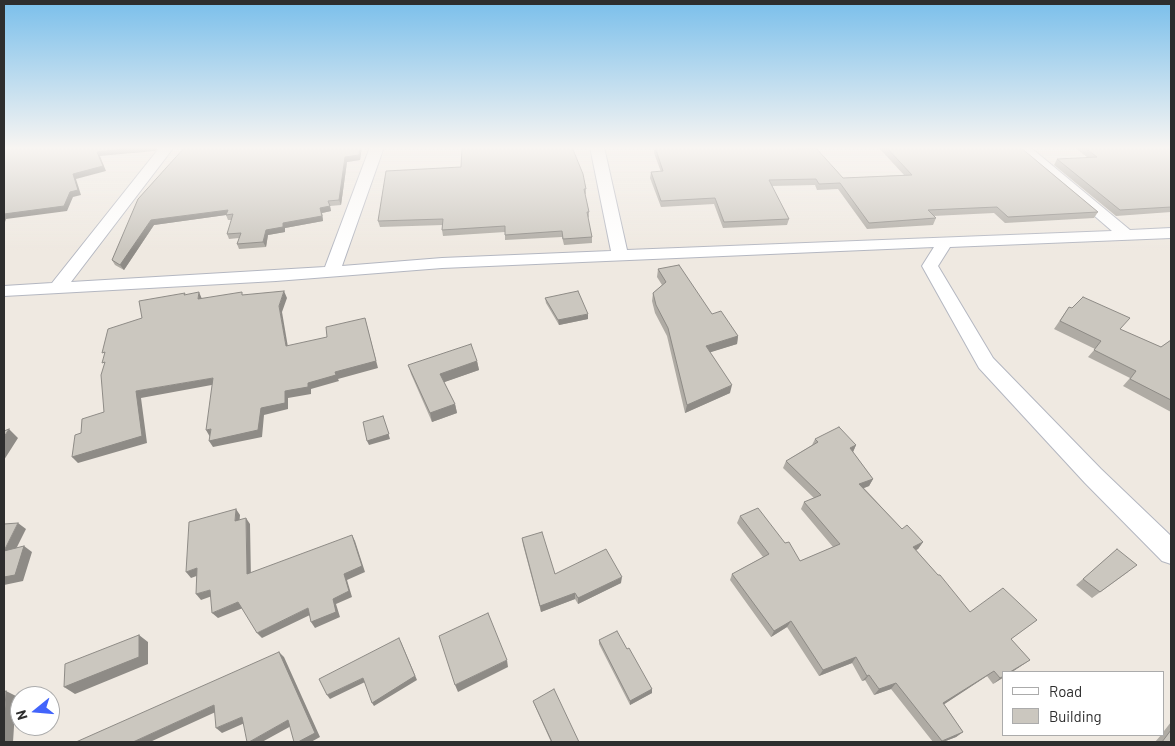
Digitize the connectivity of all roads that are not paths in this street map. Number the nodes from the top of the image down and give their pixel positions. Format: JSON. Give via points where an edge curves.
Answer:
{"nodes":[{"id":1,"x":140,"y":182,"type":"edge"},
{"id":2,"x":364,"y":182,"type":"edge"},
{"id":3,"x":604,"y":182,"type":"edge"},
{"id":4,"x":1064,"y":182,"type":"edge"},
{"id":5,"x":1171,"y":233,"type":"edge"},
{"id":6,"x":1127,"y":235,"type":"junction"},
{"id":7,"x":945,"y":242,"type":"junction"},
{"id":8,"x":620,"y":255,"type":"junction"},
{"id":9,"x":332,"y":271,"type":"junction"},
{"id":10,"x":57,"y":288,"type":"junction"},
{"id":11,"x":4,"y":291,"type":"edge"},
{"id":12,"x":1171,"y":552,"type":"edge"}],
"edges":[{"from":1,"to":10,"type":"street"},
{"from":2,"to":9,"type":"street"},
{"from":3,"to":8,"type":"street"},
{"from":4,"to":6,"type":"street"},
{"from":5,"to":6,"type":"street"},
{"from":6,"to":7,"type":"street"},
{"from":7,"to":8,"type":"street"},
{"from":7,"to":12,"type":"street","via":[[930,266],[986,363],[1093,476]]},
{"from":8,"to":9,"type":"street"},
{"from":9,"to":10,"type":"street"},
{"from":10,"to":11,"type":"street"}]}
